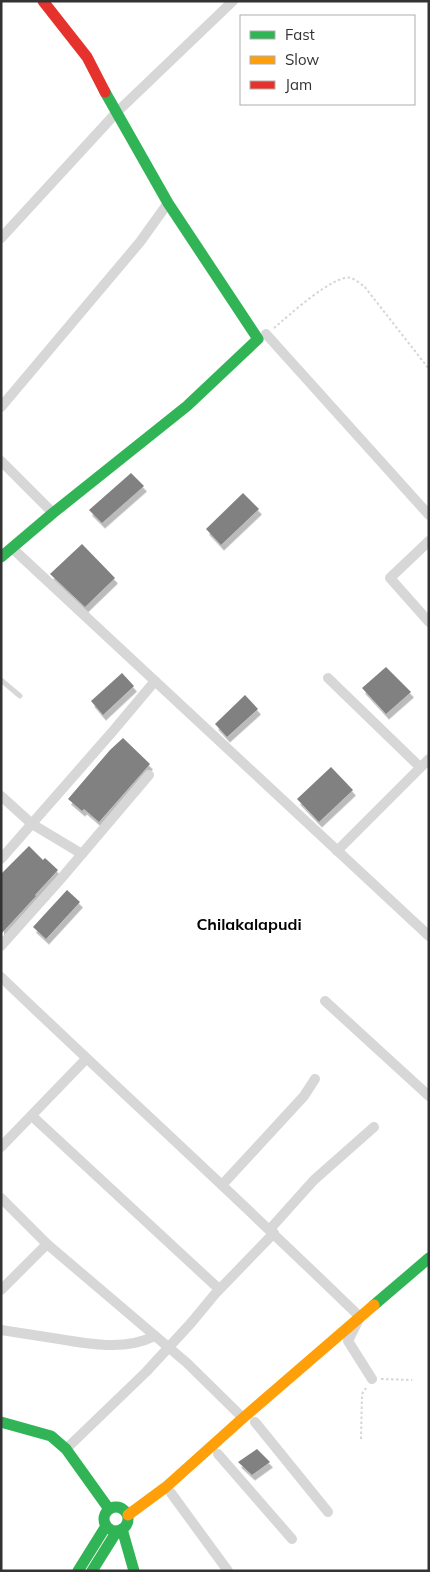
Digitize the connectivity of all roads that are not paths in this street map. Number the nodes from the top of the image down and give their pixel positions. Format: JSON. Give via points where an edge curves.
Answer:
{"nodes":[{"id":1,"x":43,"y":1,"type":"edge"},
{"id":2,"x":232,"y":1,"type":"edge"},
{"id":3,"x":116,"y":113,"type":"junction"},
{"id":4,"x":168,"y":203,"type":"junction"},
{"id":5,"x":1,"y":238,"type":"edge"},
{"id":6,"x":266,"y":334,"type":"road end"},
{"id":7,"x":1,"y":406,"type":"edge"},
{"id":8,"x":1,"y":461,"type":"edge"},
{"id":9,"x":53,"y":513,"type":"junction"},
{"id":10,"x":429,"y":515,"type":"edge"},
{"id":11,"x":429,"y":541,"type":"edge"},
{"id":12,"x":12,"y":548,"type":"junction"},
{"id":13,"x":1,"y":557,"type":"edge"},
{"id":14,"x":429,"y":622,"type":"edge"},
{"id":15,"x":328,"y":678,"type":"dead end"},
{"id":16,"x":1,"y":680,"type":"edge"},
{"id":17,"x":155,"y":681,"type":"junction"},
{"id":18,"x":20,"y":696,"type":"dead end"},
{"id":19,"x":429,"y":759,"type":"edge"},
{"id":20,"x":420,"y":767,"type":"junction"},
{"id":21,"x":149,"y":774,"type":"dead end"},
{"id":22,"x":1,"y":796,"type":"edge"},
{"id":23,"x":32,"y":824,"type":"junction"},
{"id":24,"x":338,"y":850,"type":"junction"},
{"id":25,"x":82,"y":854,"type":"junction"},
{"id":26,"x":1,"y":859,"type":"edge"},
{"id":27,"x":429,"y":936,"type":"edge"},
{"id":28,"x":1,"y":946,"type":"edge"},
{"id":29,"x":1,"y":977,"type":"edge"},
{"id":30,"x":325,"y":1001,"type":"dead end"},
{"id":31,"x":86,"y":1059,"type":"junction"},
{"id":32,"x":315,"y":1078,"type":"dead end"},
{"id":33,"x":429,"y":1096,"type":"edge"},
{"id":34,"x":32,"y":1116,"type":"junction"},
{"id":35,"x":374,"y":1126,"type":"dead end"},
{"id":36,"x":1,"y":1148,"type":"edge"},
{"id":37,"x":222,"y":1185,"type":"junction"},
{"id":38,"x":1,"y":1198,"type":"edge"},
{"id":39,"x":272,"y":1231,"type":"junction"},
{"id":40,"x":47,"y":1244,"type":"junction"},
{"id":41,"x":429,"y":1258,"type":"edge"},
{"id":42,"x":429,"y":1271,"type":"edge"},
{"id":43,"x":219,"y":1289,"type":"junction"},
{"id":44,"x":1,"y":1290,"type":"edge"},
{"id":45,"x":360,"y":1317,"type":"junction"},
{"id":46,"x":1,"y":1330,"type":"edge"},
{"id":47,"x":155,"y":1336,"type":"junction"},
{"id":48,"x":348,"y":1341,"type":"junction"},
{"id":49,"x":168,"y":1348,"type":"junction"},
{"id":50,"x":372,"y":1379,"type":"road end"},
{"id":51,"x":243,"y":1418,"type":"junction"},
{"id":52,"x":1,"y":1422,"type":"edge"},
{"id":53,"x":255,"y":1422,"type":"junction"},
{"id":54,"x":1,"y":1434,"type":"edge"},
{"id":55,"x":66,"y":1449,"type":"junction"},
{"id":56,"x":218,"y":1454,"type":"junction"},
{"id":57,"x":171,"y":1493,"type":"junction"},
{"id":58,"x":108,"y":1510,"type":"junction"},
{"id":59,"x":328,"y":1512,"type":"dead end"},
{"id":60,"x":120,"y":1525,"type":"junction"},
{"id":61,"x":292,"y":1539,"type":"dead end"},
{"id":62,"x":78,"y":1571,"type":"edge"},
{"id":63,"x":92,"y":1571,"type":"edge"},
{"id":64,"x":134,"y":1571,"type":"edge"},
{"id":65,"x":228,"y":1571,"type":"edge"}],
"edges":[{"from":1,"to":3,"type":"main road","via":[[87,57]]},
{"from":2,"to":3,"type":"street"},
{"from":3,"to":4,"type":"main road"},
{"from":3,"to":5,"type":"street"},
{"from":4,"to":7,"type":"street","via":[[140,242]]},
{"from":4,"to":9,"type":"main road","via":[[258,340],[187,406]]},
{"from":6,"to":10,"type":"street"},
{"from":8,"to":9,"type":"street"},
{"from":9,"to":12,"type":"main road"},
{"from":11,"to":14,"type":"street","via":[[390,578]]},
{"from":12,"to":13,"type":"main road"},
{"from":12,"to":17,"type":"street"},
{"from":15,"to":20,"type":"street"},
{"from":16,"to":18,"type":"lane"},
{"from":17,"to":23,"type":"street"},
{"from":17,"to":24,"type":"street"},
{"from":19,"to":20,"type":"street"},
{"from":20,"to":24,"type":"street"},
{"from":21,"to":25,"type":"street"},
{"from":22,"to":23,"type":"street"},
{"from":23,"to":25,"type":"street"},
{"from":23,"to":26,"type":"street"},
{"from":24,"to":27,"type":"street"},
{"from":25,"to":28,"type":"street"},
{"from":29,"to":31,"type":"street"},
{"from":30,"to":33,"type":"street"},
{"from":31,"to":34,"type":"street"},
{"from":31,"to":37,"type":"street"},
{"from":32,"to":37,"type":"street","via":[[304,1096]]},
{"from":34,"to":36,"type":"street"},
{"from":34,"to":43,"type":"street"},
{"from":35,"to":39,"type":"street","via":[[314,1180]]},
{"from":37,"to":39,"type":"street"},
{"from":38,"to":40,"type":"street"},
{"from":39,"to":43,"type":"street"},
{"from":39,"to":45,"type":"street"},
{"from":40,"to":44,"type":"street"},
{"from":40,"to":47,"type":"street"},
{"from":41,"to":45,"type":"main road"},
{"from":42,"to":48,"type":"main road"},
{"from":43,"to":49,"type":"street"},
{"from":45,"to":48,"type":"street"},
{"from":45,"to":51,"type":"main road"},
{"from":46,"to":47,"type":"street","via":[[106,1346],[143,1342]]},
{"from":47,"to":49,"type":"street"},
{"from":48,"to":50,"type":"street"},
{"from":48,"to":53,"type":"main road"},
{"from":49,"to":51,"type":"street"},
{"from":49,"to":55,"type":"street"},
{"from":51,"to":60,"type":"main road"},
{"from":52,"to":55,"type":"main road","via":[[51,1436]]},
{"from":53,"to":56,"type":"main road"},
{"from":53,"to":59,"type":"street"},
{"from":54,"to":58,"type":"main road","via":[[42,1444],[56,1451]]},
{"from":55,"to":58,"type":"main road"},
{"from":56,"to":57,"type":"main road"},
{"from":56,"to":61,"type":"street"},
{"from":57,"to":60,"type":"main road"},
{"from":57,"to":65,"type":"street"},
{"from":58,"to":60,"type":"main road","via":[[104,1517]]},
{"from":58,"to":60,"type":"main road","via":[[120,1507],[126,1512]]},
{"from":60,"to":62,"type":"main road"},
{"from":60,"to":63,"type":"main road"},
{"from":60,"to":64,"type":"main road"}]}
